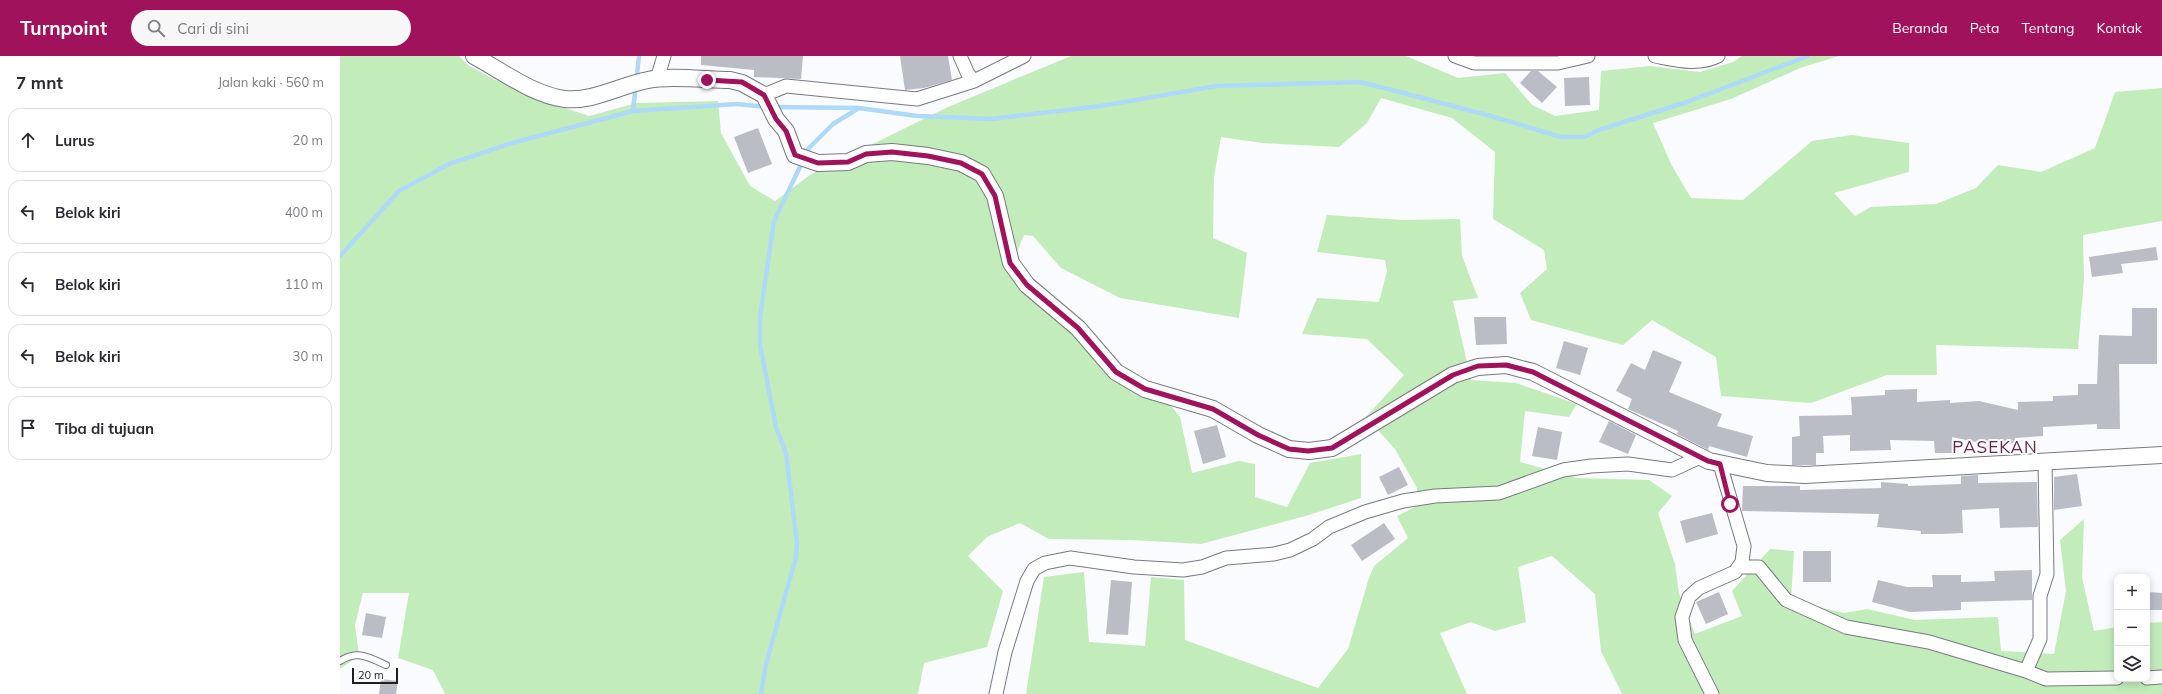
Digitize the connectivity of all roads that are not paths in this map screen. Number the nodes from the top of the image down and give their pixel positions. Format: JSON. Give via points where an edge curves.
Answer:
{"nodes":[{"id":1,"x":474,"y":56,"type":"edge"},
{"id":2,"x":664,"y":56,"type":"edge"},
{"id":3,"x":960,"y":56,"type":"edge"},
{"id":4,"x":1024,"y":56,"type":"edge"},
{"id":5,"x":1455,"y":56,"type":"edge"},
{"id":6,"x":1588,"y":56,"type":"edge"},
{"id":7,"x":1655,"y":56,"type":"edge"},
{"id":8,"x":1718,"y":56,"type":"edge"},
{"id":9,"x":653,"y":79,"type":"junction"},
{"id":10,"x":974,"y":81,"type":"junction"},
{"id":11,"x":764,"y":95,"type":"junction"},
{"id":12,"x":2162,"y":455,"type":"edge"},
{"id":13,"x":1700,"y":457,"type":"junction"},
{"id":14,"x":2045,"y":462,"type":"junction"},
{"id":15,"x":1720,"y":464,"type":"junction"},
{"id":16,"x":1739,"y":567,"type":"junction"},
{"id":17,"x":340,"y":660,"type":"edge"},
{"id":18,"x":386,"y":665,"type":"dead end"},
{"id":19,"x":2026,"y":670,"type":"junction"},
{"id":20,"x":2162,"y":677,"type":"edge"},
{"id":21,"x":2114,"y":678,"type":"edge"},
{"id":22,"x":2150,"y":678,"type":"edge"},
{"id":23,"x":996,"y":694,"type":"edge"},
{"id":24,"x":1712,"y":694,"type":"edge"}],
"edges":[{"from":1,"to":9,"type":"street","via":[[531,87],[566,99],[588,97]]},
{"from":2,"to":9,"type":"street"},
{"from":3,"to":10,"type":"street"},
{"from":4,"to":10,"type":"street"},
{"from":5,"to":6,"type":"street","via":[[1474,63],[1558,63]]},
{"from":7,"to":8,"type":"street","via":[[1689,62],[1711,60]]},
{"from":9,"to":11,"type":"street","via":[[730,80],[742,82]]},
{"from":10,"to":11,"type":"street","via":[[917,99],[786,86]]},
{"from":11,"to":13,"type":"street","via":[[776,119],[786,131],[795,155],[818,163],[848,162],[866,154],[892,152],[961,163],[982,174],[995,196],[1010,263],[1027,285],[1078,328],[1116,372],[1145,389],[1213,409],[1258,435],[1289,449],[1308,451],[1332,448],[1453,375],[1478,366],[1506,365],[1533,372]]},
{"from":12,"to":14,"type":"street"},
{"from":13,"to":15,"type":"street"},
{"from":13,"to":23,"type":"street","via":[[1672,470],[1628,464],[1591,466],[1563,470],[1499,493],[1435,496],[1403,501],[1365,512],[1337,524],[1290,550],[1226,558],[1202,567],[1183,570],[1134,567],[1070,558],[1045,563],[1034,569],[1027,581],[1005,652]]},
{"from":14,"to":15,"type":"street","via":[[1805,475],[1766,473]]},
{"from":14,"to":19,"type":"street","via":[[2047,574],[2040,596],[2040,640]]},
{"from":15,"to":16,"type":"street","via":[[1744,546]]},
{"from":16,"to":19,"type":"street","via":[[1759,567],[1786,600],[1846,627],[1929,642]]},
{"from":16,"to":24,"type":"street","via":[[1735,572],[1699,588],[1689,597],[1682,618],[1685,640]]},
{"from":17,"to":18,"type":"lane","via":[[350,655],[364,655]]},
{"from":19,"to":21,"type":"street","via":[[2046,679]]},
{"from":20,"to":22,"type":"street"}]}
